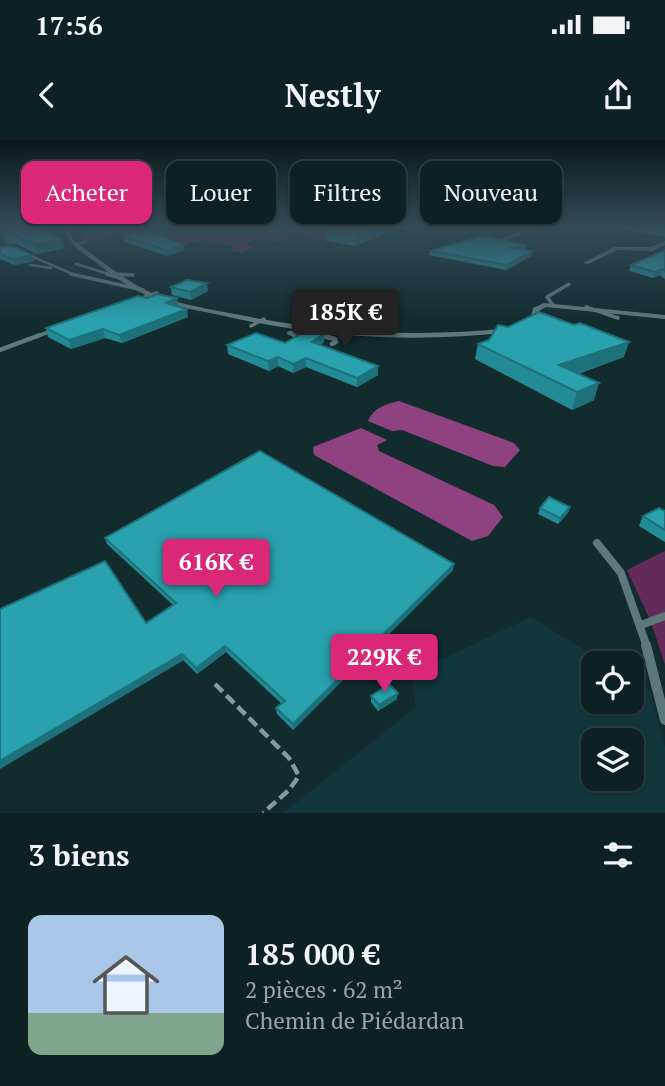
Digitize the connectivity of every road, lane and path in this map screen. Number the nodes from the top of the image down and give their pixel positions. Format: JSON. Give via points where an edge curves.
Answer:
{"nodes":[{"id":1,"x":36,"y":258,"type":"edge"},
{"id":2,"x":98,"y":258,"type":"edge"},
{"id":3,"x":595,"y":258,"type":"edge"},
{"id":4,"x":586,"y":263,"type":"dead end"},
{"id":5,"x":76,"y":264,"type":"dead end"},
{"id":6,"x":30,"y":265,"type":"edge"},
{"id":7,"x":56,"y":268,"type":"junction"},
{"id":8,"x":125,"y":276,"type":"junction"},
{"id":9,"x":569,"y":284,"type":"dead end"},
{"id":10,"x":150,"y":293,"type":"junction"},
{"id":11,"x":537,"y":299,"type":"dead end"},
{"id":12,"x":550,"y":303,"type":"junction"},
{"id":13,"x":124,"y":304,"type":"edge"},
{"id":14,"x":586,"y":307,"type":"junction"},
{"id":15,"x":665,"y":317,"type":"edge"},
{"id":16,"x":618,"y":318,"type":"dead end"},
{"id":17,"x":262,"y":321,"type":"junction"},
{"id":18,"x":251,"y":327,"type":"dead end"},
{"id":19,"x":60,"y":328,"type":"edge"},
{"id":20,"x":304,"y":333,"type":"junction"},
{"id":21,"x":332,"y":344,"type":"dead end"},
{"id":22,"x":0,"y":351,"type":"edge"},
{"id":23,"x":597,"y":543,"type":"dead end"},
{"id":24,"x":665,"y":616,"type":"edge"},
{"id":25,"x":641,"y":625,"type":"junction"},
{"id":26,"x":215,"y":684,"type":"dead end"},
{"id":27,"x":665,"y":720,"type":"edge"},
{"id":28,"x":263,"y":813,"type":"edge"}],
"edges":[{"from":1,"to":7,"type":"lane"},
{"from":2,"to":8,"type":"street"},
{"from":3,"to":4,"type":"street"},
{"from":5,"to":8,"type":"lane"},
{"from":6,"to":7,"type":"lane"},
{"from":7,"to":10,"type":"lane"},
{"from":8,"to":10,"type":"street"},
{"from":9,"to":12,"type":"lane","via":[[547,297]]},
{"from":10,"to":13,"type":"lane"},
{"from":10,"to":17,"type":"street"},
{"from":11,"to":12,"type":"lane"},
{"from":12,"to":14,"type":"street"},
{"from":12,"to":20,"type":"street","via":[[518,329],[484,334]]},
{"from":14,"to":15,"type":"street"},
{"from":14,"to":16,"type":"lane"},
{"from":17,"to":18,"type":"lane"},
{"from":17,"to":20,"type":"street"},
{"from":19,"to":22,"type":"lane"},
{"from":20,"to":21,"type":"lane","via":[[333,338],[336,342]]},
{"from":23,"to":25,"type":"lane","via":[[621,573]]},
{"from":24,"to":25,"type":"lane"},
{"from":25,"to":27,"type":"lane"},
{"from":26,"to":28,"type":"path","via":[[289,758],[299,776]]}]}
